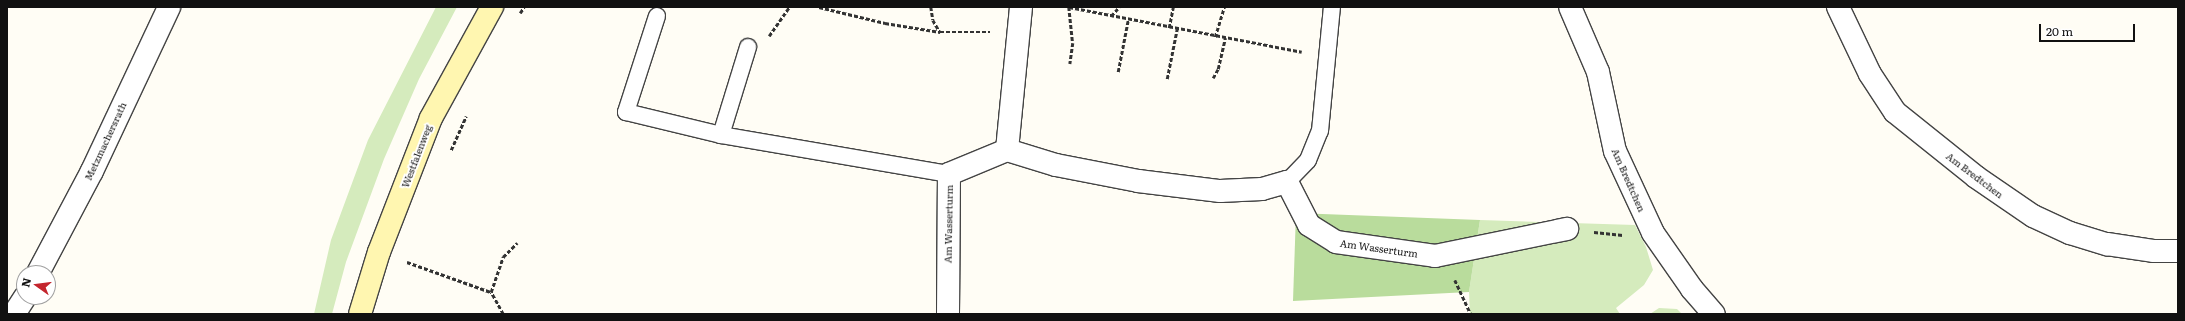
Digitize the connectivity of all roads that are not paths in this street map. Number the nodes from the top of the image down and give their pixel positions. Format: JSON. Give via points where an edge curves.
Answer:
{"nodes":[{"id":1,"x":169,"y":7,"type":"edge"},
{"id":2,"x":492,"y":7,"type":"edge"},
{"id":3,"x":1021,"y":7,"type":"edge"},
{"id":4,"x":1332,"y":7,"type":"edge"},
{"id":5,"x":1570,"y":7,"type":"edge"},
{"id":6,"x":1838,"y":7,"type":"edge"},
{"id":7,"x":657,"y":16,"type":"dead end"},
{"id":8,"x":748,"y":47,"type":"road end"},
{"id":9,"x":721,"y":135,"type":"junction"},
{"id":10,"x":1007,"y":150,"type":"junction"},
{"id":11,"x":949,"y":174,"type":"junction"},
{"id":12,"x":1287,"y":182,"type":"junction"},
{"id":13,"x":1567,"y":229,"type":"road end"},
{"id":14,"x":2178,"y":251,"type":"edge"},
{"id":15,"x":42,"y":265,"type":"edge"},
{"id":16,"x":20,"y":305,"type":"edge"},
{"id":17,"x":14,"y":314,"type":"edge"},
{"id":18,"x":360,"y":314,"type":"edge"},
{"id":19,"x":948,"y":314,"type":"edge"},
{"id":20,"x":1714,"y":314,"type":"edge"}],
"edges":[{"from":1,"to":15,"type":"street","name":"Metzmachersrath","via":[[92,171]]},
{"from":2,"to":18,"type":"street","name":"Westfalenweg","via":[[431,118],[380,252]]},
{"from":3,"to":10,"type":"street"},
{"from":4,"to":12,"type":"lane","via":[[1320,131],[1308,160]]},
{"from":5,"to":20,"type":"street","name":"Am Bredtchen","via":[[1598,72],[1615,151],[1650,226],[1692,289]]},
{"from":6,"to":14,"type":"street","name":"Am Bredtchen","via":[[1870,74],[1895,112],[1976,177],[2032,216],[2070,233],[2108,244],[2154,251]]},
{"from":7,"to":9,"type":"lane","via":[[626,112]]},
{"from":8,"to":9,"type":"lane"},
{"from":9,"to":11,"type":"lane"},
{"from":10,"to":11,"type":"street","name":"Am Wasserturm"},
{"from":10,"to":12,"type":"street","via":[[1056,165],[1138,181],[1212,190],[1262,189]]},
{"from":11,"to":19,"type":"street","name":"Am Wasserturm"},
{"from":12,"to":13,"type":"street","name":"Am Wasserturm","via":[[1309,225],[1336,242],[1435,256]]},
{"from":16,"to":17,"type":"street"}]}
